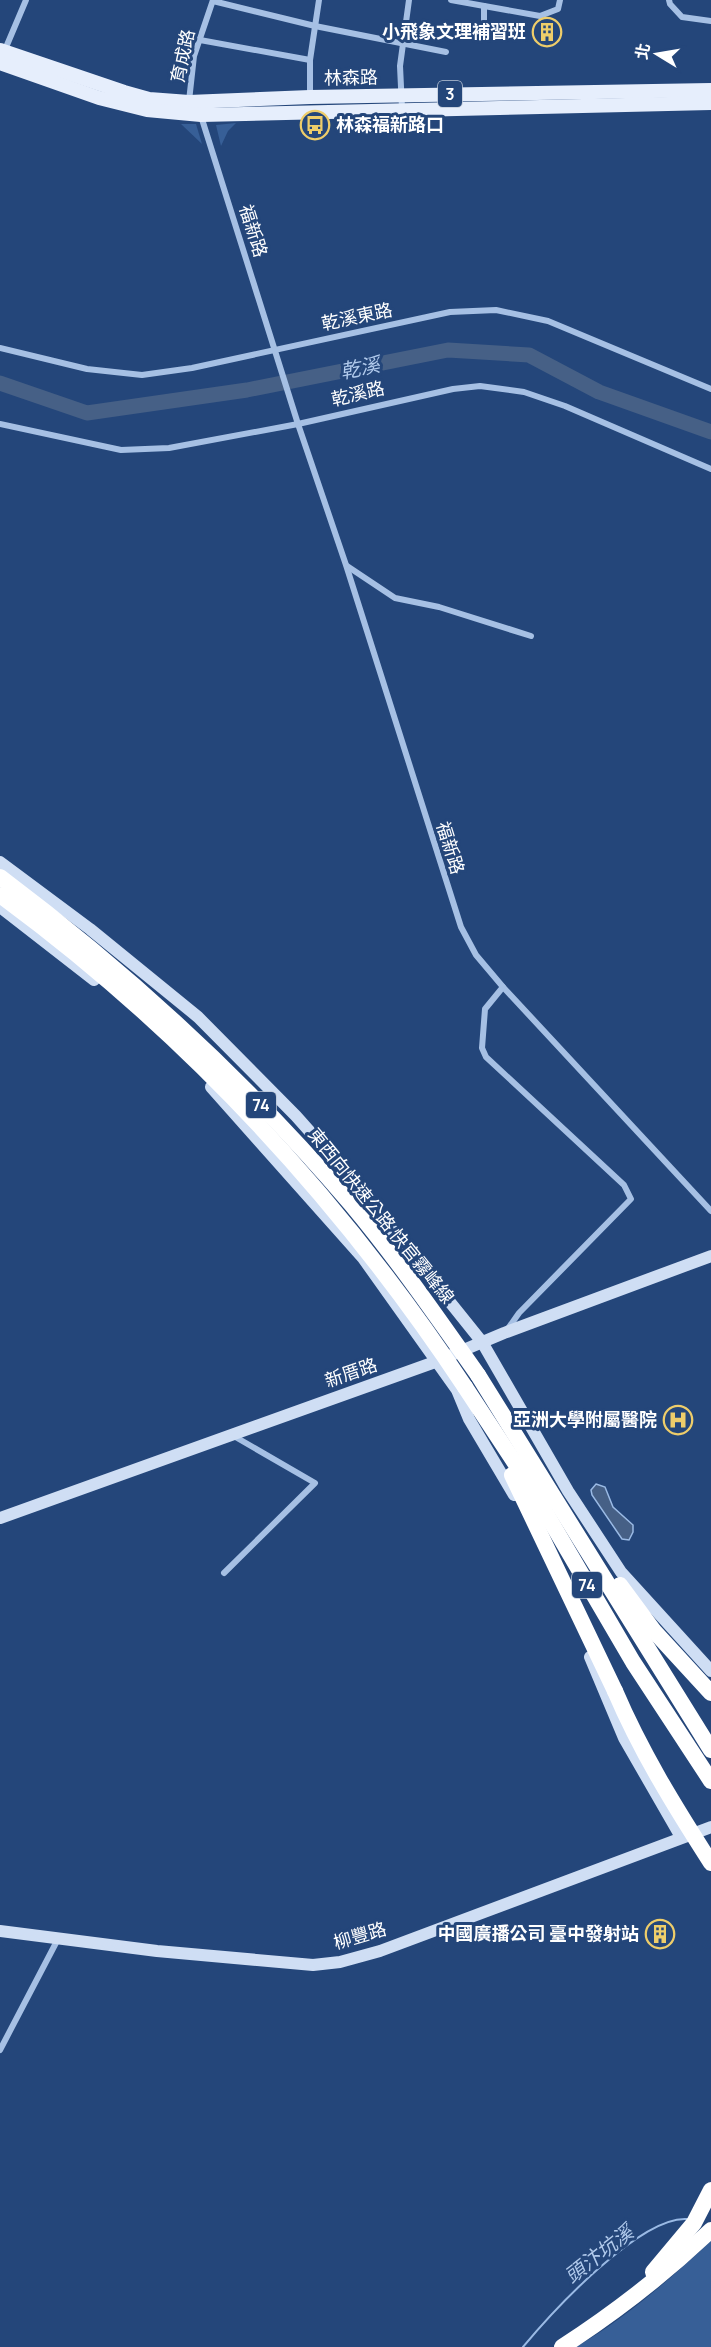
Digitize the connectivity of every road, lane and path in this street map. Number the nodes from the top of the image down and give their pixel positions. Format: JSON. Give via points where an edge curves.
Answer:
{"nodes":[{"id":1,"x":26,"y":0,"type":"edge"},
{"id":2,"x":213,"y":0,"type":"edge"},
{"id":3,"x":319,"y":0,"type":"edge"},
{"id":4,"x":409,"y":0,"type":"edge"},
{"id":5,"x":451,"y":0,"type":"edge"},
{"id":6,"x":510,"y":0,"type":"edge"},
{"id":7,"x":560,"y":0,"type":"edge"},
{"id":8,"x":669,"y":0,"type":"edge"},
{"id":9,"x":484,"y":6,"type":"junction"},
{"id":10,"x":508,"y":10,"type":"junction"},
{"id":11,"x":711,"y":21,"type":"edge"},
{"id":12,"x":315,"y":26,"type":"junction"},
{"id":13,"x":484,"y":35,"type":"dead end"},
{"id":14,"x":200,"y":40,"type":"junction"},
{"id":15,"x":402,"y":45,"type":"junction"},
{"id":16,"x":446,"y":52,"type":"dead end"},
{"id":17,"x":1,"y":56,"type":"edge"},
{"id":18,"x":310,"y":60,"type":"junction"},
{"id":19,"x":711,"y":90,"type":"edge"},
{"id":20,"x":310,"y":97,"type":"junction"},
{"id":21,"x":189,"y":102,"type":"junction"},
{"id":22,"x":401,"y":102,"type":"junction"},
{"id":23,"x":711,"y":103,"type":"edge"},
{"id":24,"x":201,"y":115,"type":"junction"},
{"id":25,"x":0,"y":348,"type":"edge"},
{"id":26,"x":275,"y":353,"type":"junction"},
{"id":27,"x":711,"y":389,"type":"edge"},
{"id":28,"x":0,"y":424,"type":"edge"},
{"id":29,"x":298,"y":424,"type":"junction"},
{"id":30,"x":711,"y":469,"type":"edge"},
{"id":31,"x":346,"y":565,"type":"junction"},
{"id":32,"x":531,"y":636,"type":"dead end"},
{"id":33,"x":0,"y":862,"type":"edge"},
{"id":34,"x":0,"y":877,"type":"edge"},
{"id":35,"x":0,"y":895,"type":"edge"},
{"id":36,"x":0,"y":907,"type":"edge"},
{"id":37,"x":503,"y":987,"type":"junction"},
{"id":38,"x":711,"y":1211,"type":"edge"},
{"id":39,"x":711,"y":1256,"type":"edge"},
{"id":40,"x":504,"y":1332,"type":"junction"},
{"id":41,"x":482,"y":1342,"type":"junction"},
{"id":42,"x":435,"y":1362,"type":"junction"},
{"id":43,"x":478,"y":1375,"type":"junction"},
{"id":44,"x":465,"y":1387,"type":"junction"},
{"id":45,"x":231,"y":1434,"type":"junction"},
{"id":46,"x":0,"y":1518,"type":"edge"},
{"id":47,"x":224,"y":1573,"type":"dead end"},
{"id":48,"x":711,"y":1671,"type":"edge"},
{"id":49,"x":695,"y":1678,"type":"junction"},
{"id":50,"x":615,"y":1691,"type":"junction"},
{"id":51,"x":711,"y":1693,"type":"edge"},
{"id":52,"x":711,"y":1699,"type":"edge"},
{"id":53,"x":711,"y":1750,"type":"edge"},
{"id":54,"x":711,"y":1781,"type":"edge"},
{"id":55,"x":711,"y":1827,"type":"edge"},
{"id":56,"x":681,"y":1838,"type":"junction"},
{"id":57,"x":711,"y":1845,"type":"edge"},
{"id":58,"x":711,"y":1863,"type":"edge"},
{"id":59,"x":0,"y":1932,"type":"edge"},
{"id":60,"x":58,"y":1939,"type":"junction"},
{"id":61,"x":0,"y":2050,"type":"edge"},
{"id":62,"x":711,"y":2190,"type":"edge"},
{"id":63,"x":711,"y":2230,"type":"edge"},
{"id":64,"x":612,"y":2314,"type":"junction"},
{"id":65,"x":562,"y":2347,"type":"edge"}],
"edges":[{"from":1,"to":17,"type":"street"},
{"from":2,"to":12,"type":"street"},
{"from":2,"to":14,"type":"street","name":"育成路"},
{"from":3,"to":12,"type":"street"},
{"from":4,"to":15,"type":"street"},
{"from":5,"to":9,"type":"street"},
{"from":6,"to":10,"type":"street"},
{"from":7,"to":10,"type":"street","via":[[558,9],[540,16]]},
{"from":8,"to":11,"type":"street","via":[[682,17]]},
{"from":9,"to":10,"type":"street"},
{"from":9,"to":13,"type":"street"},
{"from":12,"to":15,"type":"street"},
{"from":12,"to":18,"type":"street"},
{"from":14,"to":18,"type":"street"},
{"from":14,"to":21,"type":"street","name":"育成路","via":[[194,56]]},
{"from":15,"to":16,"type":"street"},
{"from":15,"to":22,"type":"street"},
{"from":17,"to":21,"type":"main road","name":"林森路","number":"3","via":[[149,99]]},
{"from":17,"to":24,"type":"main road","name":"林森路","number":"3","via":[[99,98],[147,110]]},
{"from":18,"to":20,"type":"street"},
{"from":19,"to":22,"type":"main road","name":"林森路","number":"3"},
{"from":20,"to":21,"type":"main road","name":"林森路","number":"3"},
{"from":20,"to":22,"type":"main road","name":"林森路","number":"3"},
{"from":21,"to":24,"type":"street","name":"育成路"},
{"from":22,"to":23,"type":"main road","name":"林森路","number":"3"},
{"from":22,"to":24,"type":"main road","name":"林森路","number":"3"},
{"from":24,"to":26,"type":"street","name":"福新路"},
{"from":25,"to":26,"type":"street","name":"乾溪東路","via":[[87,369],[142,375]]},
{"from":26,"to":27,"type":"street","name":"乾溪東路","via":[[450,312],[496,310],[548,321]]},
{"from":26,"to":29,"type":"street","name":"福新路"},
{"from":28,"to":29,"type":"street","name":"乾溪路","via":[[121,450],[169,448]]},
{"from":29,"to":30,"type":"street","name":"乾溪路","via":[[480,386],[524,392],[564,406]]},
{"from":29,"to":31,"type":"street","name":"福新路"},
{"from":31,"to":32,"type":"street","via":[[396,598]]},
{"from":31,"to":37,"type":"street","name":"福新路","via":[[451,903],[476,955]]},
{"from":33,"to":41,"type":"street","via":[[198,1017],[344,1170]]},
{"from":34,"to":43,"type":"highway","name":"東西向快速公路 快官霧峰線","number":"74","bridge":true,"via":[[133,982],[246,1089],[351,1205]]},
{"from":35,"to":44,"type":"highway","name":"東西向快速公路 快官霧峰線","number":"74","bridge":true,"via":[[162,1027],[259,1124],[377,1262]]},
{"from":36,"to":42,"type":"street","via":[[117,997],[185,1057],[363,1258]]},
{"from":37,"to":38,"type":"street","name":"福新路"},
{"from":37,"to":40,"type":"street","via":[[485,1009],[482,1048],[486,1057],[624,1185],[631,1199]]},
{"from":39,"to":40,"type":"street","name":"新厝路"},
{"from":40,"to":41,"type":"street","name":"新厝路"},
{"from":41,"to":42,"type":"street","name":"新厝路"},
{"from":41,"to":48,"type":"street","via":[[568,1491],[621,1572]]},
{"from":42,"to":45,"type":"street","name":"新厝路"},
{"from":42,"to":56,"type":"street","via":[[457,1390],[469,1419],[535,1531],[624,1738]]},
{"from":43,"to":49,"type":"highway","via":[[628,1597]]},
{"from":43,"to":53,"type":"highway","number":"74"},
{"from":44,"to":50,"type":"highway","via":[[471,1409],[508,1468]]},
{"from":44,"to":54,"type":"highway","number":"74","via":[[530,1486],[638,1670]]},
{"from":45,"to":46,"type":"street","name":"新厝路"},
{"from":45,"to":47,"type":"street","via":[[315,1484]]},
{"from":49,"to":51,"type":"highway"},
{"from":49,"to":52,"type":"highway"},
{"from":50,"to":57,"type":"highway","bridge":true,"via":[[657,1765]]},
{"from":50,"to":58,"type":"highway","bridge":true,"via":[[634,1735]]},
{"from":55,"to":56,"type":"street","name":"柳豐路"},
{"from":56,"to":60,"type":"street","name":"柳豐路","via":[[380,1951],[340,1962],[313,1965]]},
{"from":59,"to":60,"type":"street","name":"柳豐路"},
{"from":60,"to":61,"type":"street"},
{"from":62,"to":64,"type":"highway","via":[[680,2241]]},
{"from":63,"to":64,"type":"highway","via":[[671,2269]]},
{"from":64,"to":65,"type":"highway"}]}
